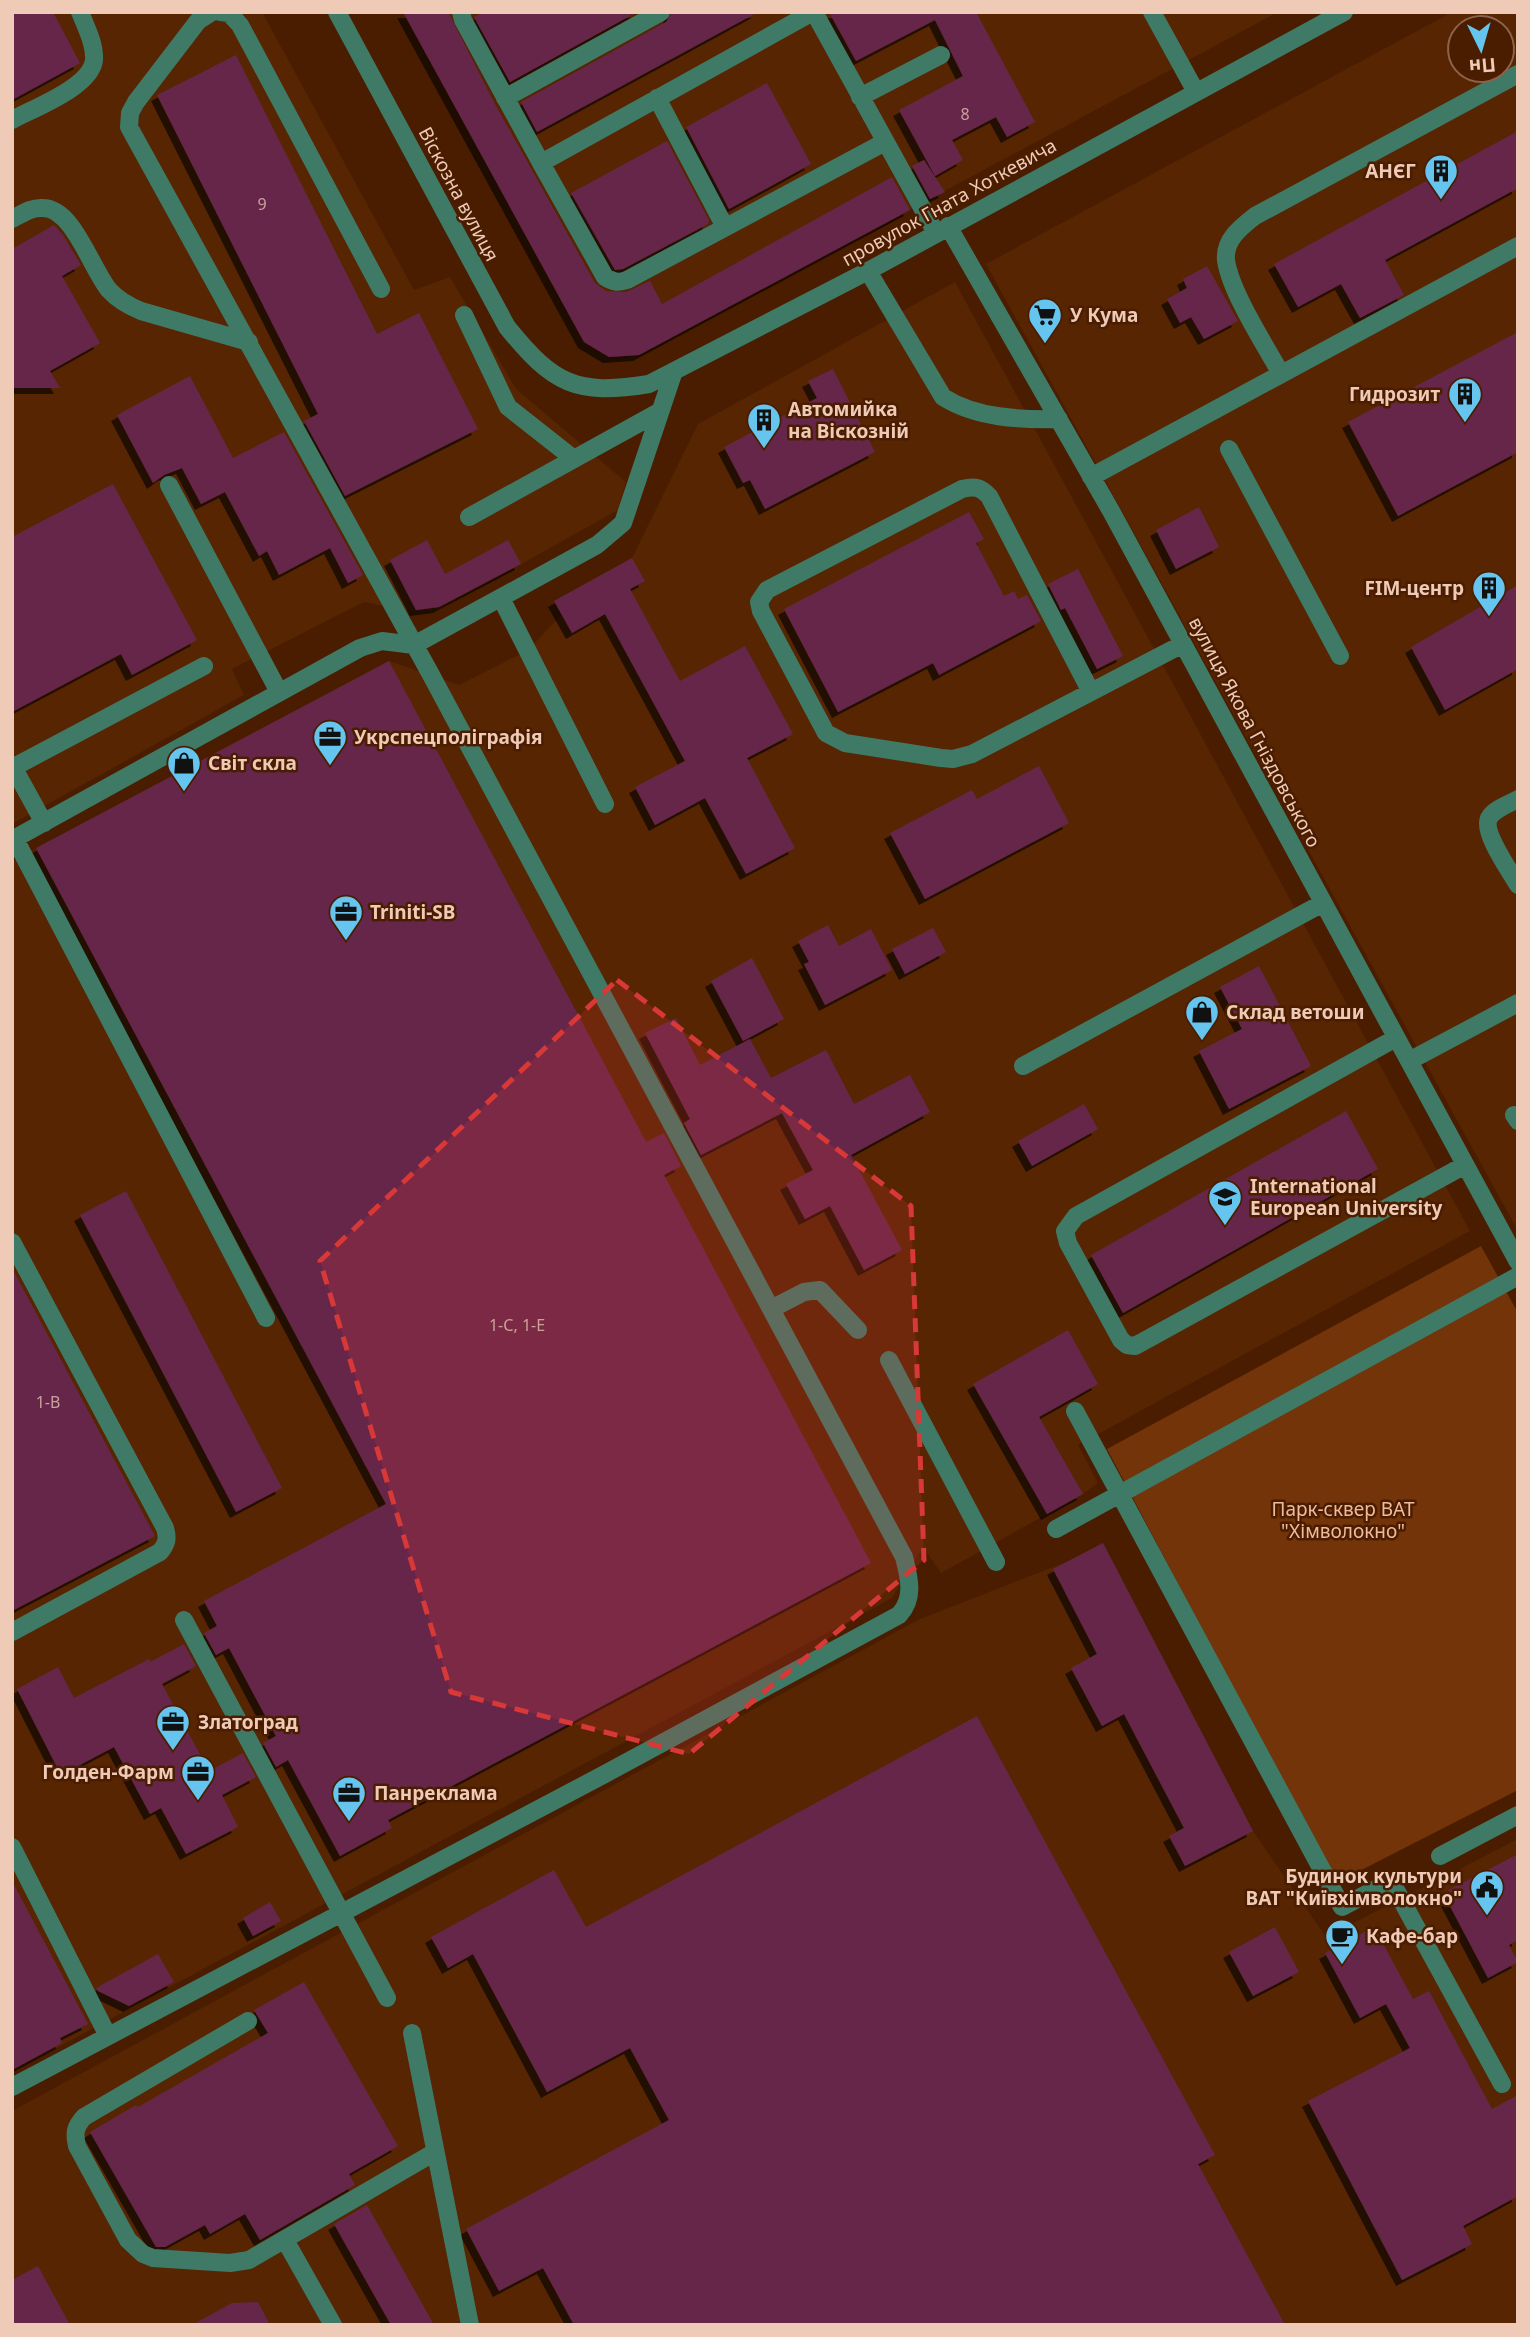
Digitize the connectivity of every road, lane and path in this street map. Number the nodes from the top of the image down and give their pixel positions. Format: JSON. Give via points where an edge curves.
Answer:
{"nodes":[{"id":1,"x":80,"y":12,"type":"edge"},
{"id":2,"x":212,"y":12,"type":"edge"},
{"id":3,"x":220,"y":12,"type":"edge"},
{"id":4,"x":337,"y":12,"type":"edge"},
{"id":5,"x":461,"y":12,"type":"edge"},
{"id":6,"x":661,"y":12,"type":"edge"},
{"id":7,"x":813,"y":12,"type":"edge"},
{"id":8,"x":1152,"y":12,"type":"edge"},
{"id":9,"x":1344,"y":12,"type":"edge"},
{"id":10,"x":940,"y":55,"type":"dead end"},
{"id":11,"x":1518,"y":74,"type":"edge"},
{"id":12,"x":1196,"y":92,"type":"junction"},
{"id":13,"x":860,"y":97,"type":"junction"},
{"id":14,"x":505,"y":98,"type":"junction"},
{"id":15,"x":657,"y":98,"type":"junction"},
{"id":16,"x":12,"y":120,"type":"edge"},
{"id":17,"x":885,"y":142,"type":"junction"},
{"id":18,"x":541,"y":163,"type":"junction"},
{"id":19,"x":12,"y":219,"type":"edge"},
{"id":20,"x":725,"y":227,"type":"junction"},
{"id":21,"x":942,"y":230,"type":"junction"},
{"id":22,"x":1518,"y":246,"type":"edge"},
{"id":23,"x":868,"y":271,"type":"junction"},
{"id":24,"x":382,"y":289,"type":"dead end"},
{"id":25,"x":464,"y":315,"type":"dead end"},
{"id":26,"x":250,"y":342,"type":"junction"},
{"id":27,"x":674,"y":371,"type":"junction"},
{"id":28,"x":1281,"y":374,"type":"junction"},
{"id":29,"x":563,"y":379,"type":"joint"},
{"id":30,"x":659,"y":412,"type":"junction"},
{"id":31,"x":1059,"y":419,"type":"junction"},
{"id":32,"x":1229,"y":449,"type":"dead end"},
{"id":33,"x":574,"y":459,"type":"junction"},
{"id":34,"x":1091,"y":477,"type":"junction"},
{"id":35,"x":169,"y":485,"type":"dead end"},
{"id":36,"x":469,"y":517,"type":"dead end"},
{"id":37,"x":501,"y":598,"type":"junction"},
{"id":38,"x":1183,"y":644,"type":"junction"},
{"id":39,"x":414,"y":645,"type":"junction"},
{"id":40,"x":1340,"y":656,"type":"dead end"},
{"id":41,"x":204,"y":666,"type":"dead end"},
{"id":42,"x":279,"y":692,"type":"junction"},
{"id":43,"x":1091,"y":692,"type":"junction"},
{"id":44,"x":13,"y":766,"type":"edge"},
{"id":45,"x":1518,"y":799,"type":"edge"},
{"id":46,"x":605,"y":804,"type":"dead end"},
{"id":47,"x":44,"y":823,"type":"junction"},
{"id":48,"x":14,"y":839,"type":"edge"},
{"id":49,"x":1518,"y":885,"type":"edge"},
{"id":50,"x":1323,"y":903,"type":"junction"},
{"id":51,"x":1518,"y":1003,"type":"edge"},
{"id":52,"x":1396,"y":1038,"type":"junction"},
{"id":53,"x":1409,"y":1061,"type":"junction"},
{"id":54,"x":1023,"y":1066,"type":"dead end"},
{"id":55,"x":1465,"y":1165,"type":"junction"},
{"id":56,"x":12,"y":1242,"type":"edge"},
{"id":57,"x":1518,"y":1262,"type":"edge"},
{"id":58,"x":1518,"y":1276,"type":"edge"},
{"id":59,"x":771,"y":1309,"type":"junction"},
{"id":60,"x":266,"y":1318,"type":"dead end"},
{"id":61,"x":858,"y":1331,"type":"dead end"},
{"id":62,"x":889,"y":1360,"type":"dead end"},
{"id":63,"x":1075,"y":1410,"type":"dead end"},
{"id":64,"x":1121,"y":1494,"type":"junction"},
{"id":65,"x":1056,"y":1529,"type":"dead end"},
{"id":66,"x":996,"y":1562,"type":"dead end"},
{"id":67,"x":184,"y":1620,"type":"dead end"},
{"id":68,"x":12,"y":1632,"type":"edge"},
{"id":69,"x":1518,"y":1815,"type":"edge"},
{"id":70,"x":12,"y":1847,"type":"edge"},
{"id":71,"x":1440,"y":1856,"type":"dead end"},
{"id":72,"x":341,"y":1912,"type":"junction"},
{"id":73,"x":387,"y":1998,"type":"dead end"},
{"id":74,"x":248,"y":2021,"type":"dead end"},
{"id":75,"x":412,"y":2033,"type":"dead end"},
{"id":76,"x":108,"y":2036,"type":"junction"},
{"id":77,"x":1502,"y":2084,"type":"dead end"},
{"id":78,"x":12,"y":2087,"type":"edge"},
{"id":79,"x":435,"y":2152,"type":"junction"},
{"id":80,"x":285,"y":2240,"type":"junction"},
{"id":81,"x":333,"y":2325,"type":"edge"},
{"id":82,"x":470,"y":2325,"type":"edge"}],
"edges":[{"from":1,"to":16,"type":"street","via":[[93,47],[89,73],[80,83]]},
{"from":2,"to":26,"type":"street","via":[[198,21],[136,102],[129,127]]},
{"from":3,"to":24,"type":"street","via":[[229,13],[240,25]]},
{"from":4,"to":29,"type":"street","name":"Віскозна вулиця","via":[[507,327],[533,359]]},
{"from":5,"to":14,"type":"street"},
{"from":6,"to":14,"type":"street"},
{"from":7,"to":13,"type":"street","name":"вулиця Якова Гніздовського"},
{"from":7,"to":15,"type":"street"},
{"from":8,"to":12,"type":"street"},
{"from":9,"to":12,"type":"street","name":"провулок Гната Хоткевича"},
{"from":10,"to":13,"type":"street"},
{"from":11,"to":28,"type":"street","via":[[1255,216],[1235,232],[1226,258],[1236,291]]},
{"from":12,"to":21,"type":"street","name":"провулок Гната Хоткевича"},
{"from":13,"to":17,"type":"street","name":"вулиця Якова Гніздовського"},
{"from":14,"to":18,"type":"street"},
{"from":15,"to":18,"type":"street"},
{"from":15,"to":20,"type":"street"},
{"from":17,"to":20,"type":"street"},
{"from":17,"to":21,"type":"street","name":"вулиця Якова Гніздовського"},
{"from":18,"to":20,"type":"street","via":[[611,281],[627,280]]},
{"from":19,"to":26,"type":"street","via":[[29,210],[55,210],[65,217],[110,291],[125,304]]},
{"from":21,"to":23,"type":"street","name":"провулок Гната Хоткевича"},
{"from":21,"to":31,"type":"street","name":"вулиця Якова Гніздовського"},
{"from":22,"to":28,"type":"street"},
{"from":23,"to":27,"type":"street","name":"провулок Гната Хоткевича"},
{"from":23,"to":31,"type":"street","via":[[943,397],[964,408],[999,416]]},
{"from":25,"to":33,"type":"street","via":[[508,407]]},
{"from":26,"to":39,"type":"street"},
{"from":27,"to":29,"type":"street","name":"провулок Гната Хоткевича","via":[[649,384],[622,388],[588,389]]},
{"from":27,"to":30,"type":"street"},
{"from":28,"to":34,"type":"street"},
{"from":30,"to":33,"type":"street"},
{"from":30,"to":37,"type":"street","via":[[623,523],[597,545]]},
{"from":31,"to":34,"type":"street","name":"вулиця Якова Гніздовського"},
{"from":32,"to":40,"type":"street"},
{"from":33,"to":36,"type":"street"},
{"from":34,"to":38,"type":"street","name":"вулиця Якова Гніздовського"},
{"from":35,"to":42,"type":"street"},
{"from":37,"to":39,"type":"street"},
{"from":37,"to":46,"type":"street"},
{"from":38,"to":43,"type":"street"},
{"from":38,"to":50,"type":"street","name":"вулиця Якова Гніздовського"},
{"from":39,"to":42,"type":"street","via":[[370,643]]},
{"from":39,"to":59,"type":"street"},
{"from":41,"to":44,"type":"street"},
{"from":42,"to":47,"type":"street"},
{"from":43,"to":43,"type":"street","via":[[963,757],[941,758],[845,743],[820,725],[759,602],[767,590],[962,489],[981,488]]},
{"from":44,"to":47,"type":"street"},
{"from":45,"to":49,"type":"street","via":[[1496,811],[1488,827]]},
{"from":47,"to":48,"type":"street"},
{"from":48,"to":60,"type":"street"},
{"from":50,"to":52,"type":"street","name":"вулиця Якова Гніздовського"},
{"from":50,"to":54,"type":"street"},
{"from":51,"to":53,"type":"street"},
{"from":52,"to":53,"type":"street","name":"вулиця Якова Гніздовського"},
{"from":52,"to":55,"type":"street","via":[[1076,1216],[1065,1231],[1068,1243],[1121,1340],[1135,1346]]},
{"from":53,"to":55,"type":"street","name":"вулиця Якова Гніздовського"},
{"from":55,"to":57,"type":"street","name":"вулиця Якова Гніздовського"},
{"from":56,"to":68,"type":"street","via":[[167,1537],[160,1552]]},
{"from":58,"to":64,"type":"street"},
{"from":59,"to":61,"type":"street","via":[[804,1292],[820,1290]]},
{"from":59,"to":72,"type":"street","via":[[904,1557],[910,1589],[904,1609]]},
{"from":62,"to":66,"type":"street"},
{"from":63,"to":64,"type":"street"},
{"from":64,"to":65,"type":"street"},
{"from":64,"to":77,"type":"street","via":[[1342,1907],[1391,1881]]},
{"from":67,"to":72,"type":"street"},
{"from":69,"to":71,"type":"street"},
{"from":70,"to":76,"type":"street"},
{"from":72,"to":73,"type":"street"},
{"from":72,"to":76,"type":"street"},
{"from":74,"to":80,"type":"street","via":[[83,2117],[74,2135],[128,2240],[143,2254],[240,2263]]},
{"from":75,"to":79,"type":"street"},
{"from":76,"to":78,"type":"street"},
{"from":79,"to":80,"type":"street"},
{"from":79,"to":82,"type":"street"},
{"from":80,"to":81,"type":"street"}]}
